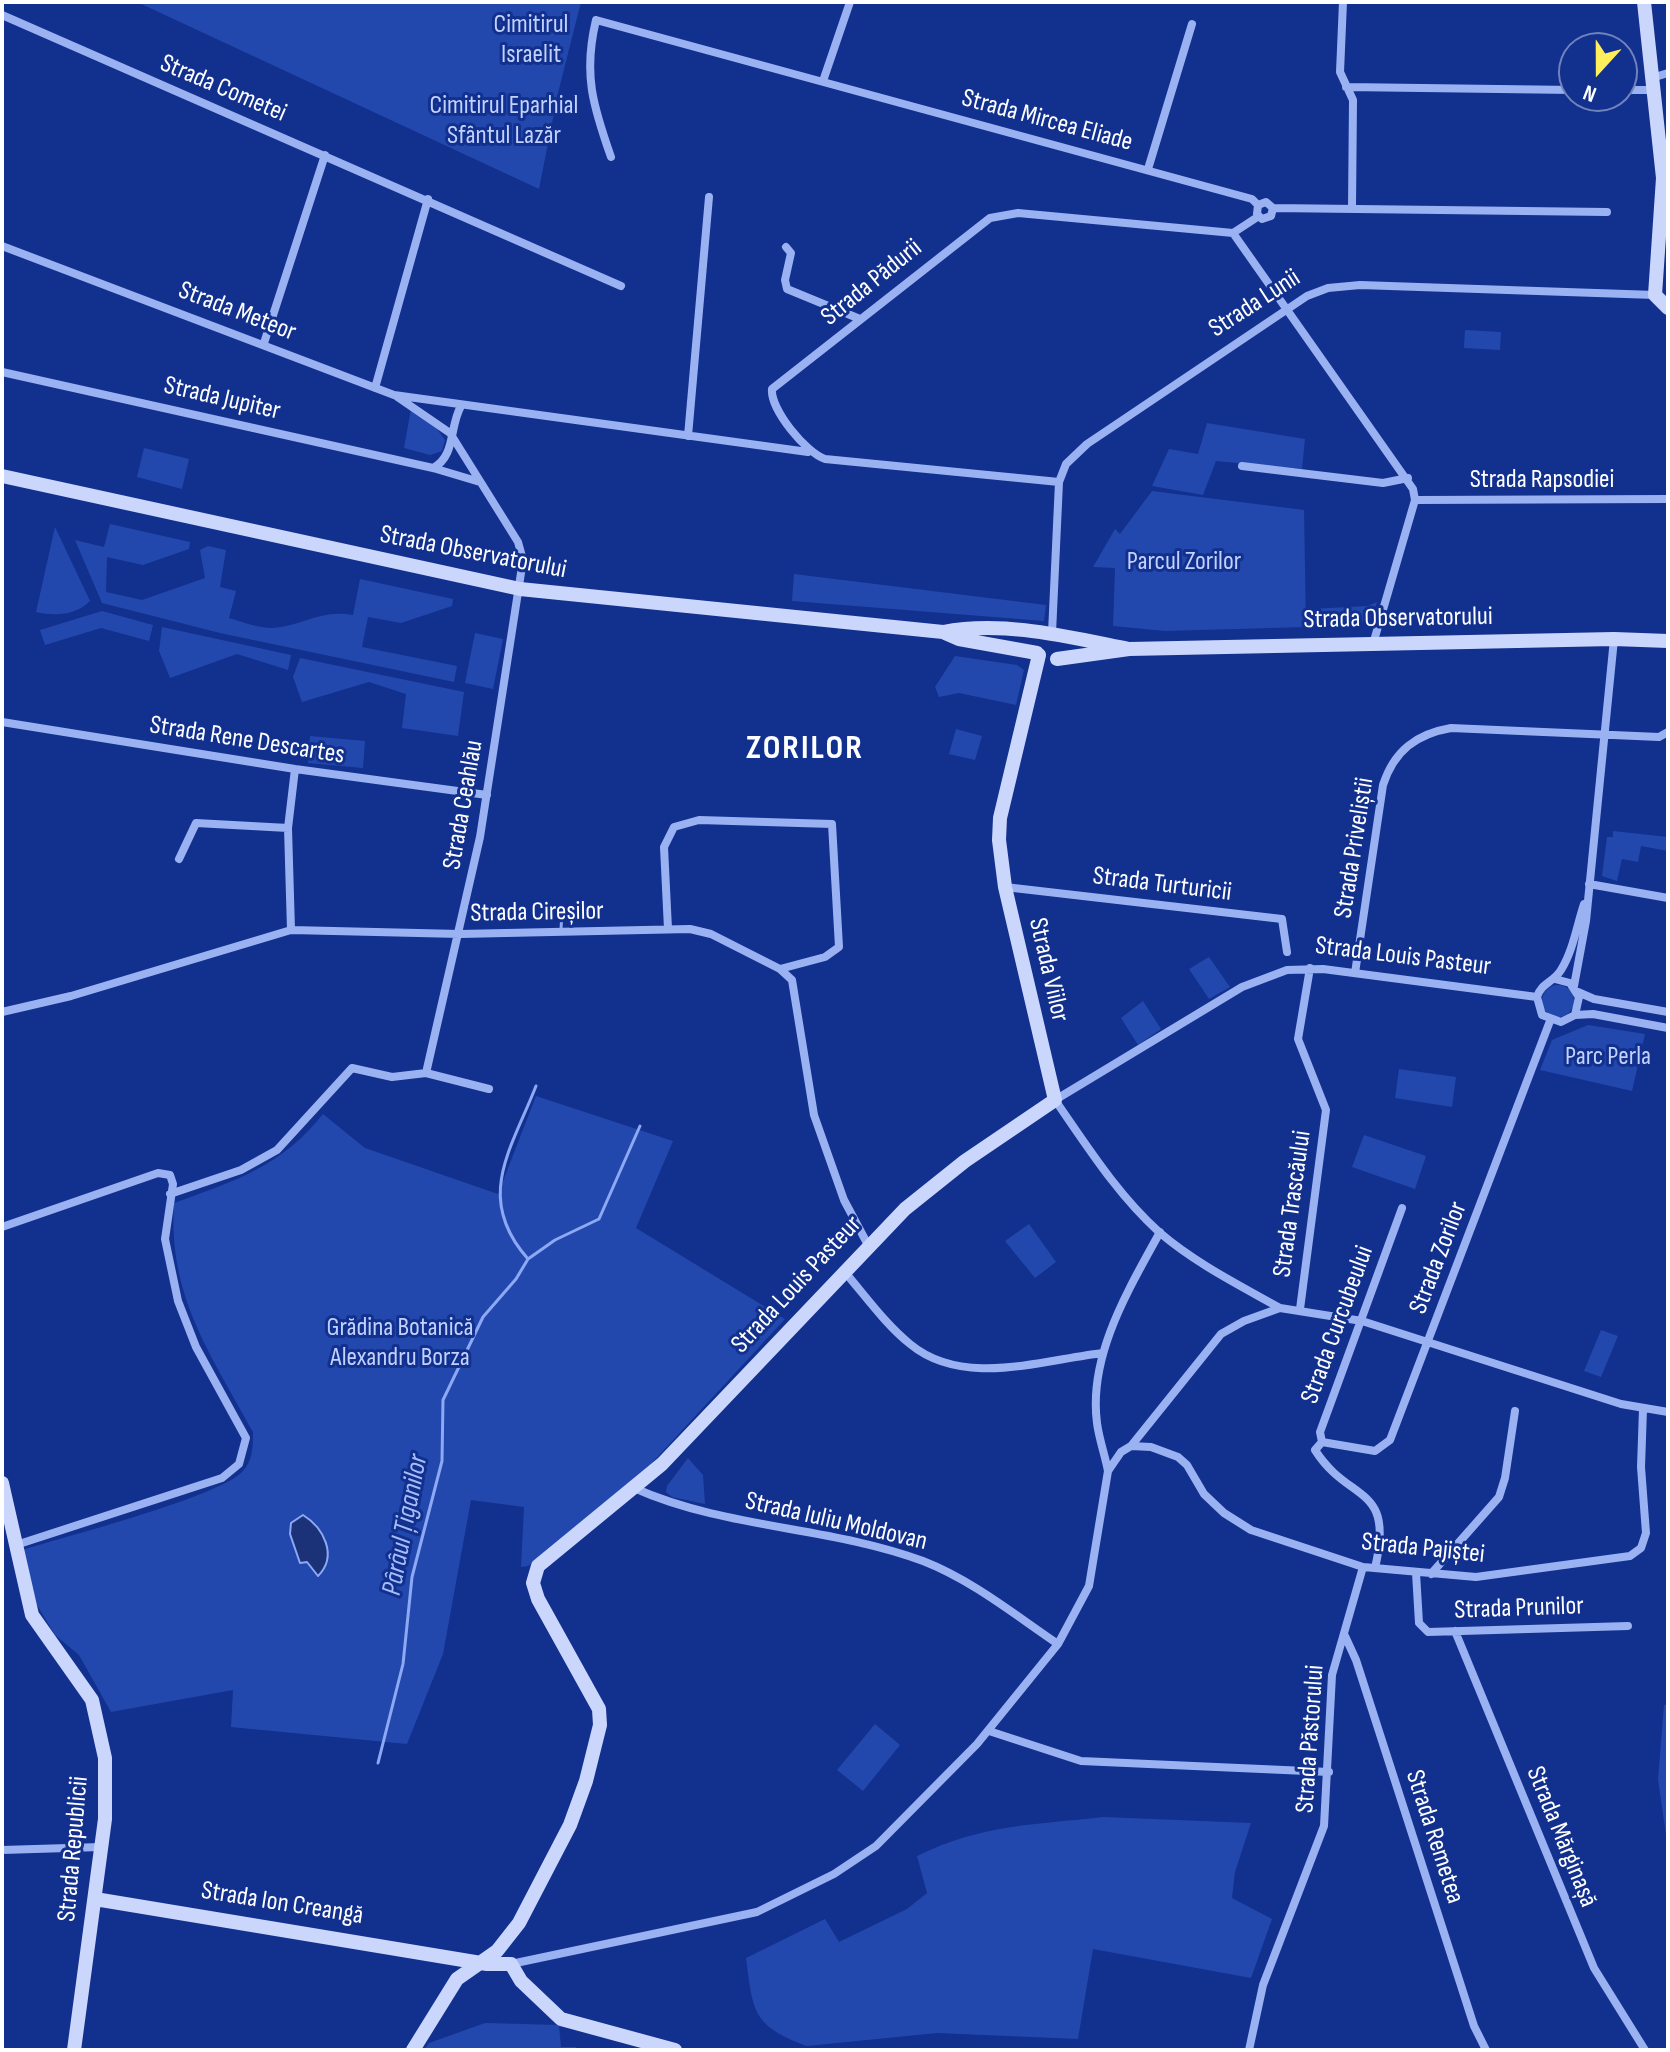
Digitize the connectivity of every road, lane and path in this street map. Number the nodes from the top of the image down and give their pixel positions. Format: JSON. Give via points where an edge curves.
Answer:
{"nodes":[{"id":1,"x":850,"y":2,"type":"edge"},
{"id":2,"x":1343,"y":2,"type":"edge"},
{"id":3,"x":1644,"y":2,"type":"edge"},
{"id":4,"x":2,"y":15,"type":"edge"},
{"id":5,"x":1192,"y":24,"type":"dead end"},
{"id":6,"x":1659,"y":80,"type":"edge"},
{"id":7,"x":823,"y":81,"type":"junction"},
{"id":8,"x":1638,"y":86,"type":"edge"},
{"id":9,"x":1346,"y":87,"type":"junction"},
{"id":10,"x":1558,"y":90,"type":"edge"},
{"id":11,"x":325,"y":155,"type":"junction"},
{"id":12,"x":611,"y":157,"type":"dead end"},
{"id":13,"x":1148,"y":169,"type":"junction"},
{"id":14,"x":709,"y":197,"type":"dead end"},
{"id":15,"x":428,"y":199,"type":"junction"},
{"id":16,"x":1258,"y":205,"type":"junction"},
{"id":17,"x":1352,"y":207,"type":"junction"},
{"id":18,"x":1273,"y":208,"type":"junction"},
{"id":19,"x":1607,"y":212,"type":"dead end"},
{"id":20,"x":1259,"y":216,"type":"junction"},
{"id":21,"x":1233,"y":233,"type":"junction"},
{"id":22,"x":2,"y":246,"type":"edge"},
{"id":23,"x":786,"y":247,"type":"dead end"},
{"id":24,"x":621,"y":286,"type":"dead end"},
{"id":25,"x":1655,"y":295,"type":"junction"},
{"id":26,"x":1668,"y":308,"type":"edge"},
{"id":27,"x":1288,"y":309,"type":"junction"},
{"id":28,"x":860,"y":319,"type":"junction"},
{"id":29,"x":264,"y":343,"type":"junction"},
{"id":30,"x":2,"y":372,"type":"edge"},
{"id":31,"x":375,"y":388,"type":"junction"},
{"id":32,"x":394,"y":395,"type":"junction"},
{"id":33,"x":461,"y":406,"type":"junction"},
{"id":34,"x":450,"y":433,"type":"junction"},
{"id":35,"x":688,"y":436,"type":"junction"},
{"id":36,"x":808,"y":452,"type":"junction"},
{"id":37,"x":1242,"y":466,"type":"dead end"},
{"id":38,"x":433,"y":468,"type":"junction"},
{"id":39,"x":2,"y":476,"type":"edge"},
{"id":40,"x":1408,"y":478,"type":"junction"},
{"id":41,"x":481,"y":482,"type":"junction"},
{"id":42,"x":1059,"y":482,"type":"junction"},
{"id":43,"x":1668,"y":499,"type":"edge"},
{"id":44,"x":1415,"y":500,"type":"junction"},
{"id":45,"x":520,"y":589,"type":"junction"},
{"id":46,"x":943,"y":632,"type":"junction"},
{"id":47,"x":1052,"y":633,"type":"junction"},
{"id":48,"x":1614,"y":639,"type":"junction"},
{"id":49,"x":1668,"y":641,"type":"edge"},
{"id":50,"x":1373,"y":644,"type":"junction"},
{"id":51,"x":1129,"y":649,"type":"junction"},
{"id":52,"x":1042,"y":655,"type":"junction"},
{"id":53,"x":1035,"y":678,"type":"junction"},
{"id":54,"x":2,"y":722,"type":"edge"},
{"id":55,"x":1668,"y":732,"type":"edge"},
{"id":56,"x":1604,"y":734,"type":"junction"},
{"id":57,"x":295,"y":769,"type":"junction"},
{"id":58,"x":487,"y":795,"type":"junction"},
{"id":59,"x":288,"y":828,"type":"junction"},
{"id":60,"x":179,"y":859,"type":"dead end"},
{"id":61,"x":1588,"y":886,"type":"junction"},
{"id":62,"x":1005,"y":887,"type":"junction"},
{"id":63,"x":1668,"y":898,"type":"edge"},
{"id":64,"x":668,"y":929,"type":"junction"},
{"id":65,"x":291,"y":930,"type":"junction"},
{"id":66,"x":460,"y":934,"type":"junction"},
{"id":67,"x":1287,"y":952,"type":"dead end"},
{"id":68,"x":1310,"y":968,"type":"junction"},
{"id":69,"x":780,"y":969,"type":"junction"},
{"id":70,"x":1355,"y":973,"type":"junction"},
{"id":71,"x":1555,"y":979,"type":"junction"},
{"id":72,"x":1576,"y":989,"type":"junction"},
{"id":73,"x":1537,"y":997,"type":"junction"},
{"id":74,"x":2,"y":1012,"type":"edge"},
{"id":75,"x":1668,"y":1012,"type":"edge"},
{"id":76,"x":1575,"y":1015,"type":"junction"},
{"id":77,"x":1550,"y":1021,"type":"junction"},
{"id":78,"x":1668,"y":1028,"type":"edge"},
{"id":79,"x":426,"y":1073,"type":"junction"},
{"id":80,"x":489,"y":1089,"type":"dead end"},
{"id":81,"x":1055,"y":1100,"type":"junction"},
{"id":82,"x":170,"y":1194,"type":"junction"},
{"id":83,"x":1402,"y":1208,"type":"dead end"},
{"id":84,"x":2,"y":1227,"type":"edge"},
{"id":85,"x":1160,"y":1232,"type":"junction"},
{"id":86,"x":868,"y":1245,"type":"junction"},
{"id":87,"x":843,"y":1270,"type":"junction"},
{"id":88,"x":1280,"y":1308,"type":"junction"},
{"id":89,"x":1300,"y":1309,"type":"junction"},
{"id":90,"x":1362,"y":1321,"type":"junction"},
{"id":91,"x":1428,"y":1343,"type":"junction"},
{"id":92,"x":1103,"y":1353,"type":"junction"},
{"id":93,"x":1643,"y":1409,"type":"junction"},
{"id":94,"x":1515,"y":1411,"type":"dead end"},
{"id":95,"x":1668,"y":1412,"type":"edge"},
{"id":96,"x":1322,"y":1442,"type":"junction"},
{"id":97,"x":1131,"y":1446,"type":"junction"},
{"id":98,"x":1108,"y":1471,"type":"junction"},
{"id":99,"x":2,"y":1483,"type":"edge"},
{"id":100,"x":634,"y":1488,"type":"junction"},
{"id":101,"x":16,"y":1545,"type":"junction"},
{"id":102,"x":1363,"y":1567,"type":"junction"},
{"id":103,"x":1375,"y":1568,"type":"junction"},
{"id":104,"x":1416,"y":1573,"type":"junction"},
{"id":105,"x":1431,"y":1574,"type":"junction"},
{"id":106,"x":1628,"y":1626,"type":"dead end"},
{"id":107,"x":1455,"y":1631,"type":"junction"},
{"id":108,"x":1345,"y":1636,"type":"junction"},
{"id":109,"x":1058,"y":1644,"type":"junction"},
{"id":110,"x":989,"y":1731,"type":"junction"},
{"id":111,"x":1329,"y":1772,"type":"junction"},
{"id":112,"x":101,"y":1847,"type":"junction"},
{"id":113,"x":2,"y":1850,"type":"edge"},
{"id":114,"x":95,"y":1899,"type":"junction"},
{"id":115,"x":478,"y":1961,"type":"junction"},
{"id":116,"x":511,"y":1964,"type":"junction"},
{"id":117,"x":74,"y":2050,"type":"edge"},
{"id":118,"x":413,"y":2050,"type":"edge"},
{"id":119,"x":675,"y":2050,"type":"edge"},
{"id":120,"x":1249,"y":2050,"type":"edge"},
{"id":121,"x":1486,"y":2050,"type":"edge"},
{"id":122,"x":1645,"y":2050,"type":"edge"}],
"edges":[{"from":1,"to":7,"type":"street"},
{"from":2,"to":9,"type":"street","via":[[1340,72]]},
{"from":3,"to":6,"type":"street"},
{"from":4,"to":11,"type":"street","name":"Strada Cometei"},
{"from":5,"to":13,"type":"street"},
{"from":6,"to":8,"type":"street"},
{"from":6,"to":25,"type":"street","via":[[1663,216]]},
{"from":7,"to":12,"type":"street","name":"Strada Mircea Eliade","via":[[596,20],[588,69]]},
{"from":7,"to":13,"type":"street","name":"Strada Mircea Eliade"},
{"from":9,"to":10,"type":"street"},
{"from":9,"to":17,"type":"street","via":[[1353,100]]},
{"from":11,"to":15,"type":"street","name":"Strada Cometei"},
{"from":11,"to":29,"type":"street"},
{"from":13,"to":16,"type":"street","name":"Strada Mircea Eliade"},
{"from":14,"to":35,"type":"street"},
{"from":15,"to":24,"type":"street","name":"Strada Cometei"},
{"from":15,"to":31,"type":"street"},
{"from":16,"to":18,"type":"street","name":"Strada Mircea Eliade","via":[[1266,202]]},
{"from":16,"to":20,"type":"street"},
{"from":17,"to":18,"type":"street","name":"Strada Mircea Eliade"},
{"from":17,"to":19,"type":"street","name":"Strada Mircea Eliade"},
{"from":18,"to":20,"type":"street","name":"Strada Mircea Eliade","via":[[1268,218]]},
{"from":20,"to":21,"type":"street","name":"Strada Mircea Eliade"},
{"from":21,"to":27,"type":"street"},
{"from":21,"to":28,"type":"street","name":"Strada Pădurii","via":[[998,215],[966,233]]},
{"from":22,"to":29,"type":"street","name":"Strada Meteor"},
{"from":23,"to":28,"type":"street","via":[[791,253],[787,289]]},
{"from":25,"to":26,"type":"street"},
{"from":25,"to":27,"type":"street","name":"Strada Lunii","via":[[1360,285],[1317,291]]},
{"from":27,"to":40,"type":"street"},
{"from":27,"to":42,"type":"street","name":"Strada Lunii","via":[[1087,444],[1066,464]]},
{"from":28,"to":36,"type":"street","name":"Strada Pădurii","via":[[772,389],[773,401]]},
{"from":29,"to":31,"type":"street","name":"Strada Meteor"},
{"from":30,"to":38,"type":"street","name":"Strada Jupiter"},
{"from":31,"to":32,"type":"street","name":"Strada Meteor"},
{"from":32,"to":33,"type":"street","name":"Strada Meteor"},
{"from":32,"to":34,"type":"street"},
{"from":33,"to":34,"type":"street"},
{"from":33,"to":35,"type":"street","name":"Strada Meteor"},
{"from":34,"to":38,"type":"street","via":[[447,456]]},
{"from":34,"to":41,"type":"street"},
{"from":35,"to":36,"type":"street","name":"Strada Meteor"},
{"from":36,"to":42,"type":"street","via":[[825,459]]},
{"from":37,"to":40,"type":"street","via":[[1383,483]]},
{"from":38,"to":41,"type":"street","name":"Strada Jupiter"},
{"from":39,"to":45,"type":"street","name":"Strada Observatorului"},
{"from":40,"to":44,"type":"street"},
{"from":41,"to":45,"type":"street","via":[[521,549]]},
{"from":42,"to":47,"type":"street"},
{"from":43,"to":44,"type":"street","name":"Strada Rapsodiei"},
{"from":44,"to":50,"type":"street"},
{"from":45,"to":46,"type":"street","name":"Strada Observatorului"},
{"from":45,"to":58,"type":"street","name":"Strada Ceahlău"},
{"from":46,"to":47,"type":"street","name":"Strada Observatorului","via":[[962,628]]},
{"from":46,"to":52,"type":"street","name":"Strada Observatorului"},
{"from":47,"to":51,"type":"street","name":"Strada Observatorului"},
{"from":47,"to":52,"type":"street","name":"Strada Viilor","via":[[1037,640]]},
{"from":47,"to":52,"type":"street","via":[[1064,648]]},
{"from":48,"to":49,"type":"street","name":"Strada Observatorului"},
{"from":48,"to":50,"type":"street","name":"Strada Observatorului"},
{"from":48,"to":56,"type":"street"},
{"from":50,"to":51,"type":"street","name":"Strada Observatorului"},
{"from":51,"to":52,"type":"street","name":"Strada Observatorului"},
{"from":52,"to":53,"type":"street","name":"Strada Viilor"},
{"from":52,"to":53,"type":"street"},
{"from":53,"to":62,"type":"street","name":"Strada Viilor","via":[[1000,818]]},
{"from":54,"to":57,"type":"street","name":"Strada Rene Descartes"},
{"from":55,"to":56,"type":"street","name":"Strada Priveliștii","via":[[1659,737]]},
{"from":56,"to":61,"type":"street"},
{"from":56,"to":70,"type":"street","name":"Strada Priveliștii","via":[[1451,728],[1407,745],[1389,767],[1383,785]]},
{"from":57,"to":58,"type":"street","name":"Strada Rene Descartes"},
{"from":57,"to":59,"type":"street"},
{"from":58,"to":66,"type":"street","name":"Strada Ceahlău"},
{"from":59,"to":60,"type":"street","via":[[196,823]]},
{"from":59,"to":65,"type":"street"},
{"from":61,"to":63,"type":"street"},
{"from":61,"to":71,"type":"street","via":[[1568,956]]},
{"from":61,"to":72,"type":"street"},
{"from":62,"to":67,"type":"street","name":"Strada Turturicii","via":[[1282,919]]},
{"from":62,"to":81,"type":"street","name":"Strada Viilor"},
{"from":64,"to":66,"type":"street","name":"Strada Cireșilor"},
{"from":64,"to":69,"type":"street","name":"Strada Cireșilor","via":[[711,934]]},
{"from":64,"to":69,"type":"street","via":[[664,847],[674,827],[699,820],[832,824],[839,947],[832,954]]},
{"from":65,"to":66,"type":"street","name":"Strada Cireșilor"},
{"from":65,"to":74,"type":"street","name":"Strada Cireșilor"},
{"from":66,"to":79,"type":"street","name":"Strada Ceahlău"},
{"from":68,"to":70,"type":"street","name":"Strada Louis Pasteur"},
{"from":68,"to":81,"type":"street","name":"Strada Louis Pasteur","via":[[1250,983]]},
{"from":68,"to":89,"type":"street","name":"Strada Trascăului","via":[[1298,1039],[1326,1110]]},
{"from":69,"to":86,"type":"street","via":[[794,988],[808,1090],[821,1139]]},
{"from":70,"to":73,"type":"street","name":"Strada Louis Pasteur"},
{"from":71,"to":72,"type":"street"},
{"from":71,"to":73,"type":"street","via":[[1541,987]]},
{"from":72,"to":75,"type":"street"},
{"from":72,"to":76,"type":"street","via":[[1580,1002]]},
{"from":73,"to":77,"type":"street","via":[[1539,1012]]},
{"from":76,"to":77,"type":"street"},
{"from":76,"to":78,"type":"street"},
{"from":77,"to":91,"type":"street","name":"Strada Zorilor"},
{"from":79,"to":80,"type":"street"},
{"from":79,"to":82,"type":"street","via":[[392,1077],[352,1068],[277,1150],[233,1174]]},
{"from":81,"to":85,"type":"street","name":"Strada Viilor","via":[[1111,1182]]},
{"from":81,"to":86,"type":"street","name":"Strada Louis Pasteur","via":[[965,1161]]},
{"from":82,"to":84,"type":"street","via":[[172,1178],[158,1173]]},
{"from":82,"to":101,"type":"street","via":[[165,1239],[178,1301],[196,1347],[246,1438],[243,1456],[231,1471],[209,1483]]},
{"from":83,"to":90,"type":"street","name":"Strada Curcubeului"},
{"from":85,"to":88,"type":"street","name":"Strada Viilor"},
{"from":85,"to":92,"type":"street"},
{"from":86,"to":87,"type":"street","name":"Strada Louis Pasteur"},
{"from":87,"to":92,"type":"street","via":[[901,1337],[939,1360],[1003,1367]]},
{"from":87,"to":100,"type":"street","name":"Strada Louis Pasteur"},
{"from":88,"to":89,"type":"street"},
{"from":88,"to":97,"type":"street","via":[[1221,1334]]},
{"from":89,"to":90,"type":"street"},
{"from":90,"to":91,"type":"street"},
{"from":90,"to":96,"type":"street","name":"Strada Curcubeului","via":[[1320,1432]]},
{"from":91,"to":93,"type":"street"},
{"from":91,"to":96,"type":"street","name":"Strada Zorilor","via":[[1384,1448],[1369,1451]]},
{"from":92,"to":98,"type":"street","via":[[1097,1421]]},
{"from":93,"to":95,"type":"street"},
{"from":93,"to":105,"type":"street","name":"Strada Pajiștei","via":[[1646,1533],[1636,1553],[1492,1576]]},
{"from":94,"to":105,"type":"street","via":[[1499,1497]]},
{"from":96,"to":103,"type":"street","name":"Strada Curcubeului","via":[[1316,1453],[1375,1508],[1382,1529]]},
{"from":97,"to":98,"type":"street"},
{"from":97,"to":102,"type":"street","name":"Strada Pajiștei","via":[[1178,1457],[1204,1494],[1251,1530]]},
{"from":98,"to":109,"type":"street","via":[[1089,1586]]},
{"from":99,"to":101,"type":"street","name":"Strada Republicii"},
{"from":100,"to":109,"type":"street","name":"Strada Iuliu Moldovan","via":[[673,1506],[840,1538],[925,1562],[974,1587]]},
{"from":100,"to":115,"type":"street","name":"Strada Louis Pasteur","via":[[535,1571],[538,1599],[594,1695],[600,1725],[586,1781],[561,1844],[512,1934]]},
{"from":101,"to":112,"type":"street","name":"Strada Republicii","via":[[37,1624],[96,1710],[105,1758]]},
{"from":102,"to":103,"type":"street","name":"Strada Pajiștei"},
{"from":102,"to":108,"type":"street","name":"Strada Păstorului"},
{"from":103,"to":104,"type":"street","name":"Strada Pajiștei"},
{"from":104,"to":105,"type":"street","name":"Strada Pajiștei"},
{"from":104,"to":107,"type":"street","name":"Strada Prunilor","via":[[1421,1627],[1428,1632]]},
{"from":106,"to":107,"type":"street","name":"Strada Prunilor"},
{"from":107,"to":122,"type":"street","name":"Strada Mărginașă","via":[[1594,1968]]},
{"from":108,"to":111,"type":"street","name":"Strada Păstorului","via":[[1332,1675]]},
{"from":108,"to":121,"type":"street","name":"Strada Remetea"},
{"from":109,"to":110,"type":"street"},
{"from":110,"to":111,"type":"street","via":[[1081,1761]]},
{"from":110,"to":116,"type":"street","via":[[876,1846],[784,1900],[742,1917]]},
{"from":111,"to":120,"type":"street","name":"Strada Păstorului","via":[[1322,1837],[1263,1985]]},
{"from":112,"to":113,"type":"street"},
{"from":112,"to":114,"type":"street","name":"Strada Republicii"},
{"from":114,"to":115,"type":"street","name":"Strada Ion Creangă"},
{"from":114,"to":117,"type":"street","name":"Strada Republicii"},
{"from":115,"to":116,"type":"street","name":"Strada Ion Creangă"},
{"from":115,"to":118,"type":"street","via":[[457,1979]]},
{"from":116,"to":119,"type":"street","via":[[521,1981],[561,2019]]}]}
